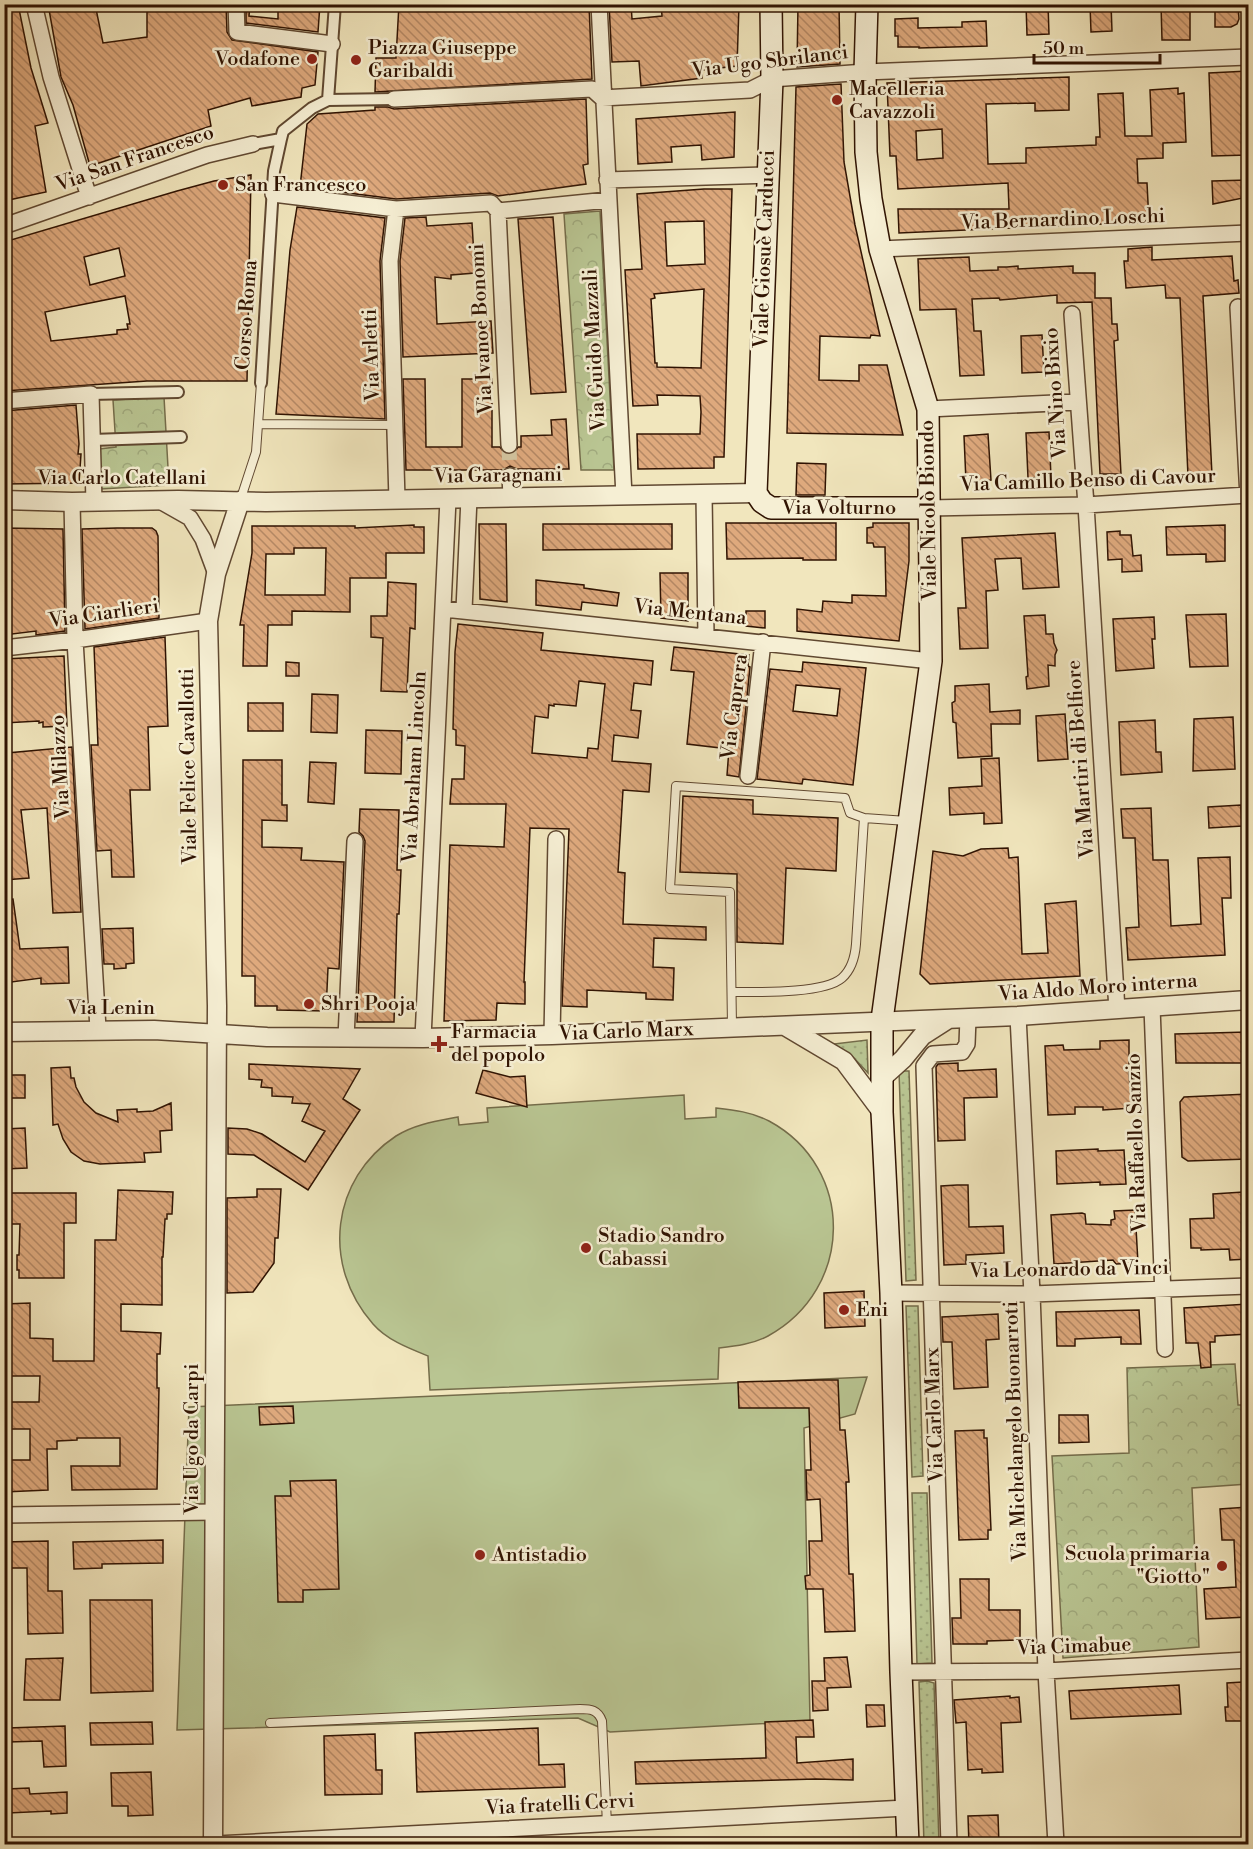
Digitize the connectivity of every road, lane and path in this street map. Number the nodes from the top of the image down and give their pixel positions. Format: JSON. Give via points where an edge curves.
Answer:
{"nodes":[{"id":1,"x":34,"y":4,"type":"edge"},
{"id":2,"x":236,"y":4,"type":"edge"},
{"id":3,"x":335,"y":4,"type":"edge"},
{"id":4,"x":599,"y":4,"type":"edge"},
{"id":5,"x":771,"y":4,"type":"edge"},
{"id":6,"x":867,"y":4,"type":"edge"},
{"id":7,"x":332,"y":44,"type":"junction"},
{"id":8,"x":1248,"y":57,"type":"edge"},
{"id":9,"x":865,"y":72,"type":"junction"},
{"id":10,"x":772,"y":79,"type":"junction"},
{"id":11,"x":602,"y":98,"type":"junction"},
{"id":12,"x":394,"y":99,"type":"joint"},
{"id":13,"x":328,"y":100,"type":"junction"},
{"id":14,"x":282,"y":135,"type":"junction"},
{"id":15,"x":253,"y":144,"type":"joint"},
{"id":16,"x":768,"y":175,"type":"junction"},
{"id":17,"x":607,"y":180,"type":"junction"},
{"id":18,"x":273,"y":195,"type":"junction"},
{"id":19,"x":89,"y":197,"type":"junction"},
{"id":20,"x":608,"y":200,"type":"junction"},
{"id":21,"x":396,"y":209,"type":"junction"},
{"id":22,"x":498,"y":211,"type":"junction"},
{"id":23,"x":4,"y":226,"type":"edge"},
{"id":24,"x":1248,"y":233,"type":"edge"},
{"id":25,"x":880,"y":249,"type":"junction"},
{"id":26,"x":1238,"y":308,"type":"dead end"},
{"id":27,"x":1072,"y":314,"type":"dead end"},
{"id":28,"x":261,"y":383,"type":"joint"},
{"id":29,"x":178,"y":392,"type":"dead end"},
{"id":30,"x":91,"y":394,"type":"junction"},
{"id":31,"x":4,"y":401,"type":"edge"},
{"id":32,"x":1077,"y":402,"type":"junction"},
{"id":33,"x":928,"y":409,"type":"junction"},
{"id":34,"x":259,"y":424,"type":"junction"},
{"id":35,"x":395,"y":425,"type":"junction"},
{"id":36,"x":181,"y":437,"type":"dead end"},
{"id":37,"x":92,"y":440,"type":"junction"},
{"id":38,"x":509,"y":445,"type":"tunnel mouth"},
{"id":39,"x":510,"y":476,"type":"tunnel mouth"},
{"id":40,"x":756,"y":493,"type":"junction"},
{"id":41,"x":704,"y":494,"type":"junction"},
{"id":42,"x":624,"y":496,"type":"junction"},
{"id":43,"x":1248,"y":496,"type":"edge"},
{"id":44,"x":510,"y":497,"type":"junction"},
{"id":45,"x":469,"y":498,"type":"junction"},
{"id":46,"x":448,"y":499,"type":"junction"},
{"id":47,"x":4,"y":500,"type":"edge"},
{"id":48,"x":397,"y":500,"type":"junction"},
{"id":49,"x":160,"y":501,"type":"junction"},
{"id":50,"x":240,"y":501,"type":"junction"},
{"id":51,"x":72,"y":502,"type":"junction"},
{"id":52,"x":94,"y":502,"type":"junction"},
{"id":53,"x":1086,"y":505,"type":"junction"},
{"id":54,"x":929,"y":508,"type":"junction"},
{"id":55,"x":216,"y":574,"type":"junction"},
{"id":56,"x":444,"y":609,"type":"junction"},
{"id":57,"x":464,"y":610,"type":"junction"},
{"id":58,"x":208,"y":621,"type":"junction"},
{"id":59,"x":706,"y":636,"type":"junction"},
{"id":60,"x":75,"y":640,"type":"junction"},
{"id":61,"x":763,"y":642,"type":"junction"},
{"id":62,"x":4,"y":648,"type":"edge"},
{"id":63,"x":931,"y":661,"type":"junction"},
{"id":64,"x":748,"y":776,"type":"dead end"},
{"id":65,"x":864,"y":818,"type":"junction"},
{"id":66,"x":909,"y":821,"type":"junction"},
{"id":67,"x":556,"y":839,"type":"dead end"},
{"id":68,"x":355,"y":841,"type":"dead end"},
{"id":69,"x":732,"y":992,"type":"junction"},
{"id":70,"x":1248,"y":1000,"type":"edge"},
{"id":71,"x":1152,"y":1007,"type":"junction"},
{"id":72,"x":1117,"y":1010,"type":"junction"},
{"id":73,"x":1018,"y":1016,"type":"junction"},
{"id":74,"x":959,"y":1018,"type":"junction"},
{"id":75,"x":882,"y":1020,"type":"junction"},
{"id":76,"x":784,"y":1026,"type":"junction"},
{"id":77,"x":732,"y":1028,"type":"junction"},
{"id":78,"x":98,"y":1029,"type":"junction"},
{"id":79,"x":4,"y":1032,"type":"edge"},
{"id":80,"x":216,"y":1034,"type":"junction"},
{"id":81,"x":552,"y":1035,"type":"junction"},
{"id":82,"x":346,"y":1038,"type":"junction"},
{"id":83,"x":423,"y":1038,"type":"junction"},
{"id":84,"x":882,"y":1078,"type":"junction"},
{"id":85,"x":882,"y":1112,"type":"junction"},
{"id":86,"x":1248,"y":1286,"type":"edge"},
{"id":87,"x":1164,"y":1290,"type":"junction"},
{"id":88,"x":931,"y":1292,"type":"junction"},
{"id":89,"x":891,"y":1293,"type":"junction"},
{"id":90,"x":1032,"y":1294,"type":"junction"},
{"id":91,"x":1165,"y":1349,"type":"dead end"},
{"id":92,"x":214,"y":1512,"type":"junction"},
{"id":93,"x":4,"y":1515,"type":"edge"},
{"id":94,"x":1248,"y":1660,"type":"edge"},
{"id":95,"x":1046,"y":1671,"type":"junction"},
{"id":96,"x":901,"y":1672,"type":"junction"},
{"id":97,"x":944,"y":1672,"type":"junction"},
{"id":98,"x":270,"y":1723,"type":"dead end"},
{"id":99,"x":906,"y":1808,"type":"junction"},
{"id":100,"x":607,"y":1824,"type":"junction"},
{"id":101,"x":215,"y":1845,"type":"edge"},
{"id":102,"x":908,"y":1845,"type":"edge"},
{"id":103,"x":949,"y":1845,"type":"edge"},
{"id":104,"x":1056,"y":1845,"type":"edge"}],
"edges":[{"from":1,"to":19,"type":"street","via":[[51,76]]},
{"from":2,"to":7,"type":"street","via":[[237,32]]},
{"from":3,"to":7,"type":"street"},
{"from":4,"to":11,"type":"street","name":"Via Guido Mazzali"},
{"from":5,"to":10,"type":"main road","name":"Viale Giosuè Carducci"},
{"from":6,"to":9,"type":"main road","name":"Viale Nicolò Biondo"},
{"from":7,"to":13,"type":"street"},
{"from":8,"to":9,"type":"street","name":"Via Ugo Sbrilanci"},
{"from":9,"to":10,"type":"street","name":"Via Ugo Sbrilanci"},
{"from":9,"to":25,"type":"main road","name":"Viale Nicolò Biondo","via":[[866,152]]},
{"from":10,"to":11,"type":"street","name":"Via Ugo Sbrilanci","via":[[750,90]]},
{"from":10,"to":16,"type":"main road","name":"Viale Giosuè Carducci"},
{"from":11,"to":12,"type":"street","name":"Via Ugo Sbrilanci","via":[[592,89]]},
{"from":11,"to":17,"type":"street","name":"Via Guido Mazzali"},
{"from":12,"to":13,"type":"street"},
{"from":13,"to":14,"type":"street","name":"Via San Francesco"},
{"from":14,"to":15,"type":"street","name":"Via San Francesco"},
{"from":14,"to":18,"type":"street","name":"Corso Roma"},
{"from":15,"to":19,"type":"street","name":"Via San Francesco","via":[[207,155]]},
{"from":16,"to":17,"type":"street"},
{"from":16,"to":40,"type":"main road","name":"Viale Giosuè Carducci"},
{"from":17,"to":20,"type":"street","name":"Via Guido Mazzali"},
{"from":18,"to":21,"type":"street"},
{"from":18,"to":28,"type":"street","name":"Corso Roma"},
{"from":19,"to":23,"type":"street","name":"Via San Francesco"},
{"from":20,"to":22,"type":"street"},
{"from":20,"to":42,"type":"street","name":"Via Guido Mazzali"},
{"from":21,"to":22,"type":"street","via":[[491,203]]},
{"from":21,"to":35,"type":"street","name":"Via Arletti","via":[[390,261]]},
{"from":22,"to":38,"type":"street","name":"Via Ivanoe Bonomi"},
{"from":24,"to":25,"type":"street","name":"Via Bernardino Loschi"},
{"from":25,"to":33,"type":"main road","name":"Viale Nicolò Biondo"},
{"from":26,"to":43,"type":"street"},
{"from":27,"to":32,"type":"street","name":"Via Nino Bixio"},
{"from":28,"to":34,"type":"lane","name":"Corso Roma"},
{"from":29,"to":30,"type":"street"},
{"from":30,"to":31,"type":"street"},
{"from":30,"to":37,"type":"street"},
{"from":32,"to":33,"type":"street"},
{"from":32,"to":53,"type":"street","name":"Via Nino Bixio"},
{"from":33,"to":54,"type":"main road","name":"Viale Nicolò Biondo"},
{"from":34,"to":35,"type":"lane"},
{"from":34,"to":50,"type":"lane","name":"Corso Roma","via":[[256,452]]},
{"from":35,"to":48,"type":"street","name":"Via Arletti"},
{"from":36,"to":37,"type":"street"},
{"from":37,"to":52,"type":"street"},
{"from":39,"to":44,"type":"street"},
{"from":40,"to":41,"type":"street","name":"Via Garagnani"},
{"from":40,"to":54,"type":"main road","name":"Via Volturno","via":[[771,508]]},
{"from":41,"to":42,"type":"street","name":"Via Garagnani"},
{"from":41,"to":59,"type":"street"},
{"from":42,"to":44,"type":"street","name":"Via Garagnani"},
{"from":43,"to":53,"type":"street","name":"Via Camillo Benso di Cavour"},
{"from":44,"to":45,"type":"street","name":"Via Garagnani"},
{"from":45,"to":46,"type":"street","name":"Via Garagnani"},
{"from":45,"to":57,"type":"street"},
{"from":46,"to":48,"type":"street","name":"Via Garagnani"},
{"from":46,"to":56,"type":"street","name":"Via Abraham Lincoln"},
{"from":47,"to":51,"type":"street","name":"Via Carlo Catellani"},
{"from":48,"to":50,"type":"street","name":"Via Garagnani"},
{"from":49,"to":50,"type":"street","name":"Via Carlo Catellani"},
{"from":49,"to":52,"type":"street","name":"Via Carlo Catellani"},
{"from":49,"to":55,"type":"street","via":[[190,519],[203,539]]},
{"from":50,"to":55,"type":"street","name":"Viale Felice Cavallotti"},
{"from":51,"to":52,"type":"street","name":"Via Carlo Catellani"},
{"from":51,"to":60,"type":"street","name":"Via Milazzo"},
{"from":53,"to":54,"type":"street","name":"Via Camillo Benso di Cavour"},
{"from":53,"to":72,"type":"street","name":"Via Martiri di Belfiore"},
{"from":54,"to":63,"type":"main road","name":"Viale Nicolò Biondo"},
{"from":55,"to":58,"type":"street","name":"Viale Felice Cavallotti"},
{"from":56,"to":57,"type":"street","name":"Via Mentana"},
{"from":56,"to":83,"type":"street","name":"Via Abraham Lincoln"},
{"from":57,"to":59,"type":"street","name":"Via Mentana"},
{"from":58,"to":60,"type":"street","name":"Via Ciarlieri"},
{"from":58,"to":80,"type":"street","name":"Viale Felice Cavallotti"},
{"from":59,"to":61,"type":"street","name":"Via Mentana"},
{"from":60,"to":62,"type":"street","name":"Via Ciarlieri"},
{"from":60,"to":78,"type":"street","name":"Via Milazzo"},
{"from":61,"to":63,"type":"street","name":"Via Mentana"},
{"from":61,"to":64,"type":"street","name":"Via Caprera"},
{"from":63,"to":66,"type":"main road","name":"Viale Nicolò Biondo"},
{"from":65,"to":66,"type":"lane"},
{"from":65,"to":69,"type":"lane","via":[[855,957],[851,967],[829,986]]},
{"from":65,"to":69,"type":"lane","via":[[850,813],[845,798],[676,786],[670,889],[730,892]]},
{"from":66,"to":75,"type":"main road","name":"Viale Nicolò Biondo"},
{"from":67,"to":81,"type":"street"},
{"from":68,"to":82,"type":"street"},
{"from":69,"to":77,"type":"lane"},
{"from":70,"to":71,"type":"street","name":"Via Aldo Moro interna"},
{"from":71,"to":72,"type":"street","name":"Via Aldo Moro interna"},
{"from":71,"to":87,"type":"street","name":"Via Raffaello Sanzio"},
{"from":72,"to":73,"type":"street","name":"Via Aldo Moro interna"},
{"from":73,"to":74,"type":"street","name":"Via Aldo Moro interna"},
{"from":73,"to":90,"type":"street","name":"Via Michelangelo Buonarroti"},
{"from":74,"to":75,"type":"street","name":"Via Aldo Moro interna"},
{"from":74,"to":84,"type":"street","name":"Via Aldo Moro interna","via":[[922,1036]]},
{"from":74,"to":88,"type":"street","name":"Via Carlo Marx","via":[[968,1044],[962,1052],[933,1054],[924,1066]]},
{"from":75,"to":76,"type":"street","name":"Via Aldo Moro interna"},
{"from":75,"to":84,"type":"main road","name":"Via Carlo Marx"},
{"from":76,"to":77,"type":"street","name":"Via Carlo Marx"},
{"from":76,"to":85,"type":"street","via":[[844,1061]]},
{"from":77,"to":81,"type":"street","name":"Via Carlo Marx"},
{"from":78,"to":79,"type":"street","name":"Via Lenin"},
{"from":78,"to":80,"type":"street","name":"Via Lenin"},
{"from":80,"to":82,"type":"street","name":"Via Carlo Marx"},
{"from":80,"to":92,"type":"street","name":"Via Ugo da Carpi"},
{"from":81,"to":83,"type":"street","name":"Via Carlo Marx"},
{"from":82,"to":83,"type":"street","name":"Via Carlo Marx"},
{"from":84,"to":85,"type":"main road","name":"Via Carlo Marx"},
{"from":85,"to":89,"type":"main road","name":"Via Carlo Marx"},
{"from":86,"to":87,"type":"street","name":"Via Leonardo da Vinci"},
{"from":87,"to":90,"type":"street","name":"Via Leonardo da Vinci"},
{"from":87,"to":91,"type":"street","name":"Via Raffaello Sanzio"},
{"from":88,"to":89,"type":"street","name":"Via Leonardo da Vinci"},
{"from":88,"to":90,"type":"street","name":"Via Leonardo da Vinci"},
{"from":88,"to":97,"type":"street","name":"Via Carlo Marx"},
{"from":89,"to":96,"type":"main road","name":"Via Carlo Marx"},
{"from":90,"to":95,"type":"street","name":"Via Michelangelo Buonarroti"},
{"from":92,"to":93,"type":"street"},
{"from":92,"to":101,"type":"street","name":"Via Ugo da Carpi"},
{"from":94,"to":95,"type":"street","name":"Via Cimabue"},
{"from":95,"to":97,"type":"street","name":"Via Cimabue"},
{"from":95,"to":104,"type":"street","name":"Via Michelangelo Buonarroti"},
{"from":96,"to":97,"type":"street","name":"Via Cimabue"},
{"from":96,"to":99,"type":"main road","name":"Via Carlo Marx"},
{"from":97,"to":103,"type":"street","name":"Via Carlo Marx"},
{"from":98,"to":100,"type":"lane","via":[[595,1711],[603,1721]]},
{"from":99,"to":100,"type":"street","name":"Via fratelli Cervi"},
{"from":99,"to":102,"type":"main road","name":"Via Carlo Marx"},
{"from":100,"to":101,"type":"street","name":"Via fratelli Cervi"}]}
